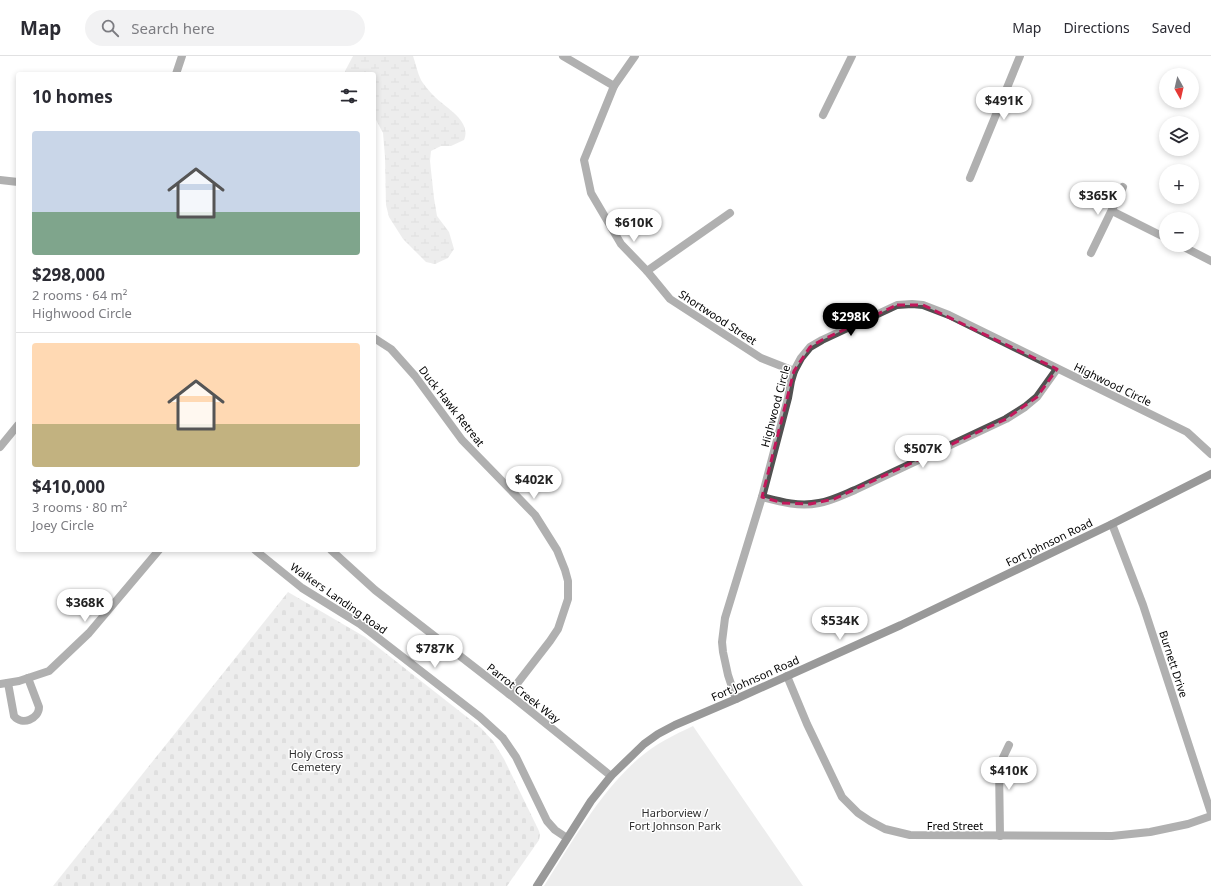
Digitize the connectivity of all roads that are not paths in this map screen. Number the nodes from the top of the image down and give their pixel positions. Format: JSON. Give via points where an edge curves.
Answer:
{"nodes":[{"id":1,"x":182,"y":56,"type":"edge"},
{"id":2,"x":563,"y":56,"type":"edge"},
{"id":3,"x":635,"y":56,"type":"edge"},
{"id":4,"x":852,"y":56,"type":"edge"},
{"id":5,"x":1020,"y":56,"type":"edge"},
{"id":6,"x":177,"y":72,"type":"edge"},
{"id":7,"x":614,"y":86,"type":"junction"},
{"id":8,"x":823,"y":115,"type":"dead end"},
{"id":9,"x":970,"y":178,"type":"dead end"},
{"id":10,"x":0,"y":180,"type":"edge"},
{"id":11,"x":16,"y":182,"type":"edge"},
{"id":12,"x":1123,"y":187,"type":"dead end"},
{"id":13,"x":1112,"y":211,"type":"junction"},
{"id":14,"x":730,"y":212,"type":"dead end"},
{"id":15,"x":1159,"y":234,"type":"edge"},
{"id":16,"x":1194,"y":252,"type":"edge"},
{"id":17,"x":1091,"y":253,"type":"dead end"},
{"id":18,"x":1211,"y":261,"type":"edge"},
{"id":19,"x":647,"y":271,"type":"junction"},
{"id":20,"x":376,"y":339,"type":"edge"},
{"id":21,"x":1057,"y":369,"type":"junction"},
{"id":22,"x":794,"y":370,"type":"junction"},
{"id":23,"x":16,"y":427,"type":"edge"},
{"id":24,"x":0,"y":447,"type":"edge"},
{"id":25,"x":1211,"y":454,"type":"edge"},
{"id":26,"x":1211,"y":474,"type":"edge"},
{"id":27,"x":762,"y":497,"type":"junction"},
{"id":28,"x":1112,"y":524,"type":"junction"},
{"id":29,"x":158,"y":552,"type":"edge"},
{"id":30,"x":258,"y":552,"type":"edge"},
{"id":31,"x":333,"y":552,"type":"edge"},
{"id":32,"x":787,"y":676,"type":"junction"},
{"id":33,"x":28,"y":678,"type":"junction"},
{"id":34,"x":4,"y":683,"type":"edge"},
{"id":35,"x":508,"y":694,"type":"junction"},
{"id":36,"x":736,"y":699,"type":"junction"},
{"id":37,"x":1008,"y":745,"type":"dead end"},
{"id":38,"x":611,"y":776,"type":"junction"},
{"id":39,"x":1211,"y":813,"type":"edge"},
{"id":40,"x":1211,"y":816,"type":"edge"},
{"id":41,"x":1000,"y":836,"type":"junction"},
{"id":42,"x":567,"y":838,"type":"junction"},
{"id":43,"x":537,"y":886,"type":"edge"}],
"edges":[{"from":1,"to":6,"type":"street"},
{"from":2,"to":7,"type":"street"},
{"from":3,"to":7,"type":"street","name":"Shortwood Street"},
{"from":4,"to":8,"type":"street"},
{"from":5,"to":9,"type":"street"},
{"from":7,"to":19,"type":"street","name":"Shortwood Street","via":[[584,160],[591,193],[621,244]]},
{"from":10,"to":11,"type":"street"},
{"from":12,"to":13,"type":"street"},
{"from":13,"to":15,"type":"street"},
{"from":13,"to":17,"type":"street"},
{"from":14,"to":19,"type":"street"},
{"from":16,"to":18,"type":"street"},
{"from":19,"to":22,"type":"street","name":"Shortwood Street","via":[[670,299],[761,358]]},
{"from":20,"to":35,"type":"street","name":"Duck Hawk Retreat","via":[[391,349],[415,376],[462,440],[535,515],[557,550],[565,570],[568,599],[558,629]]},
{"from":21,"to":22,"type":"street","name":"Highwood Circle","via":[[949,315],[923,305],[912,304],[897,305],[822,340],[800,358]]},
{"from":21,"to":25,"type":"street","name":"Highwood Circle","via":[[1187,432]]},
{"from":21,"to":27,"type":"street","via":[[1037,397],[1006,419],[855,490],[834,499],[799,505]]},
{"from":22,"to":27,"type":"street","name":"Highwood Circle"},
{"from":23,"to":24,"type":"street"},
{"from":26,"to":28,"type":"main road","name":"Fort Johnson Road"},
{"from":27,"to":36,"type":"street","name":"Highwood Circle","via":[[723,629],[723,652]]},
{"from":28,"to":32,"type":"main road","name":"Fort Johnson Road","via":[[901,625]]},
{"from":28,"to":39,"type":"street","name":"Burnett Drive","via":[[1143,605]]},
{"from":29,"to":33,"type":"street","via":[[89,633],[48,671]]},
{"from":30,"to":42,"type":"street","name":"Walkers Landing Road","via":[[302,588],[360,624],[480,717],[503,738],[516,757],[546,821]]},
{"from":31,"to":35,"type":"street","name":"Parrot Creek Way","via":[[375,590]]},
{"from":32,"to":36,"type":"main road","name":"Fort Johnson Road"},
{"from":32,"to":41,"type":"street","name":"Fred Street","via":[[842,797],[858,813],[885,829],[910,836]]},
{"from":33,"to":34,"type":"street"},
{"from":33,"to":34,"type":"street","via":[[39,707],[36,716],[31,719],[17,720]]},
{"from":35,"to":38,"type":"street","name":"Parrot Creek Way"},
{"from":36,"to":38,"type":"main road","name":"Fort Johnson Road","via":[[658,734]]},
{"from":37,"to":41,"type":"street","via":[[999,766]]},
{"from":38,"to":42,"type":"main road","name":"Fort Johnson Road"},
{"from":40,"to":41,"type":"street","name":"Fred Street","via":[[1150,832],[1112,836]]},
{"from":42,"to":43,"type":"main road","name":"Fort Johnson Road"}]}
